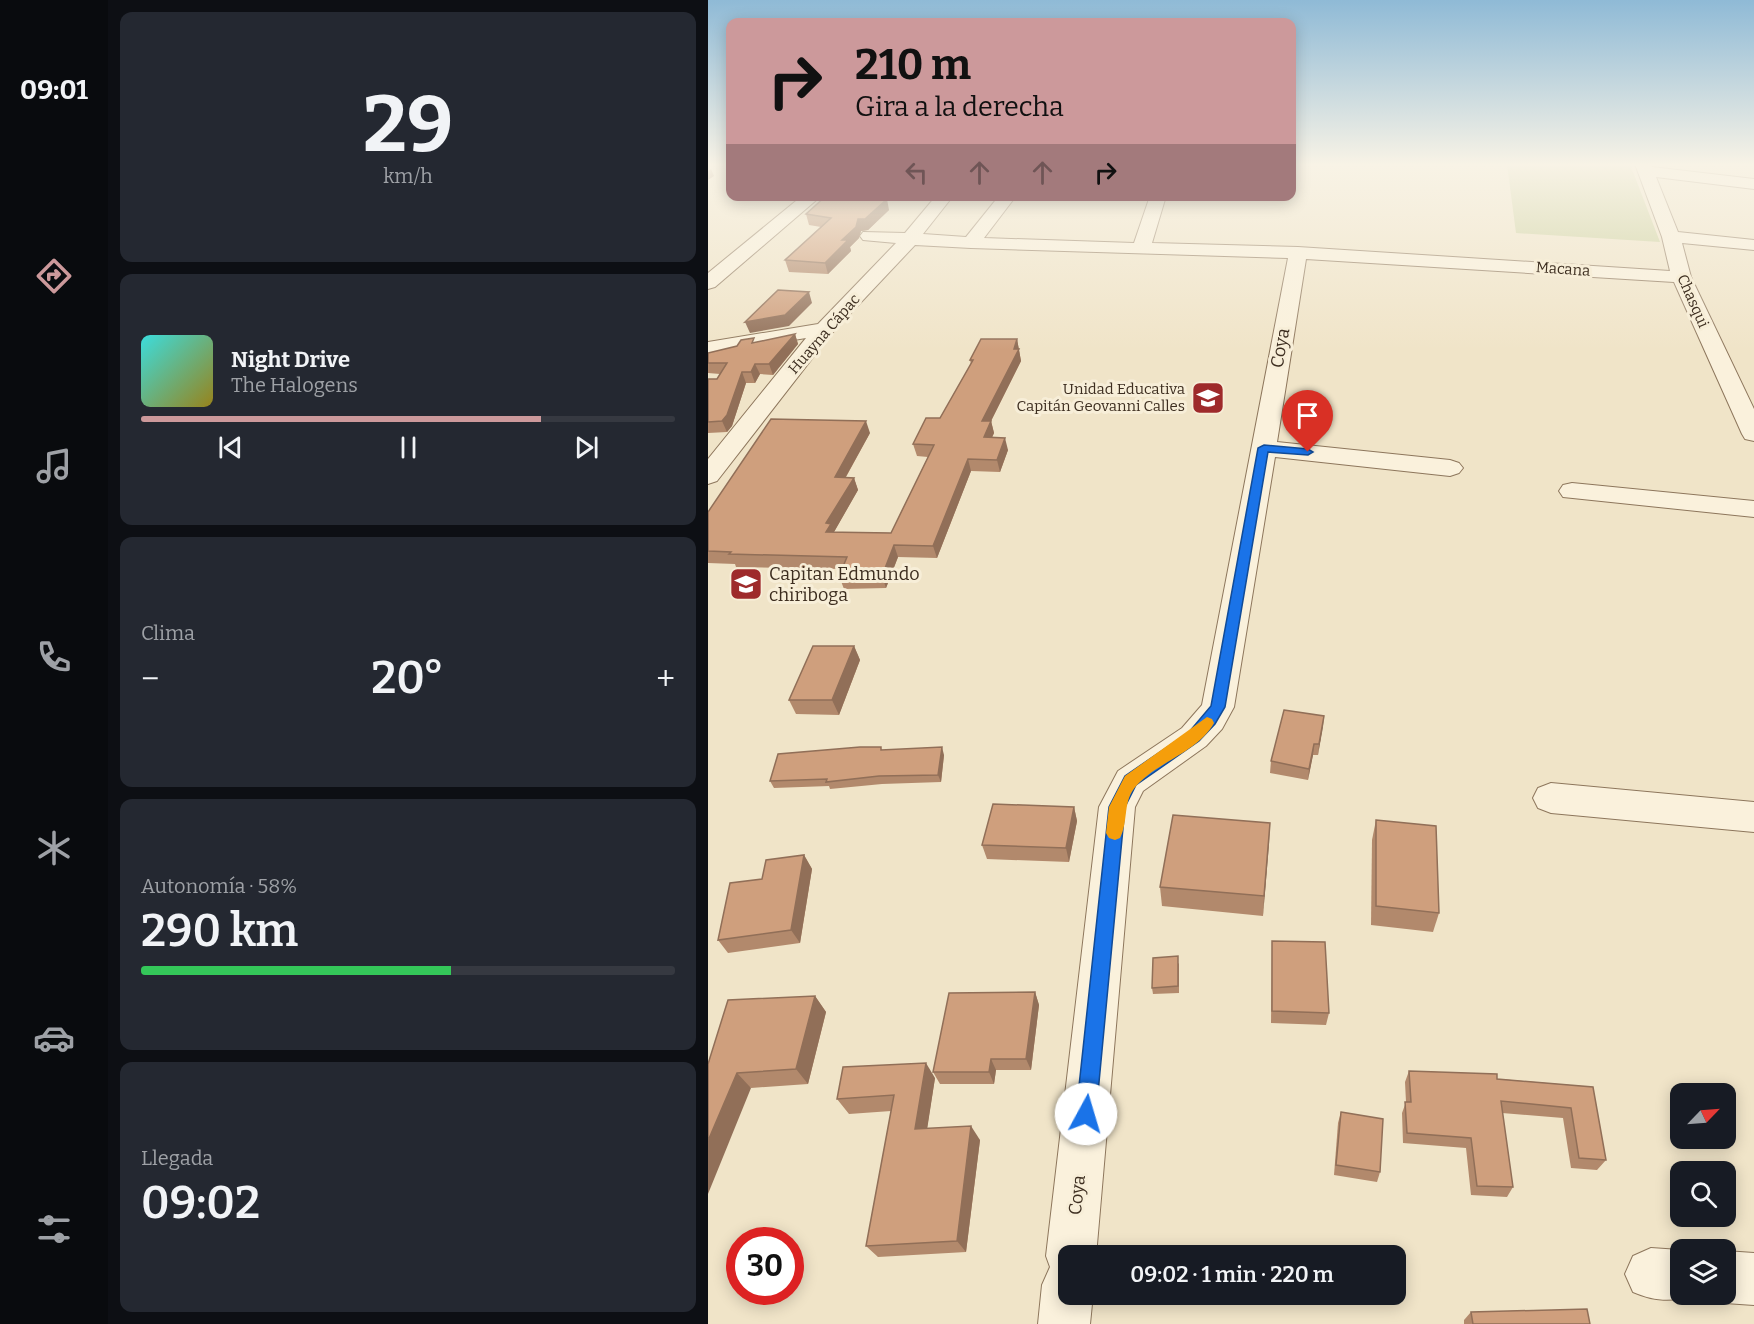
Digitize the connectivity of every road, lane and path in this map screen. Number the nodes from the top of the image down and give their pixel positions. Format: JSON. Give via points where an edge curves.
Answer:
{"nodes":[{"id":1,"x":777,"y":226,"type":"edge"},
{"id":2,"x":921,"y":226,"type":"edge"},
{"id":3,"x":985,"y":226,"type":"edge"},
{"id":4,"x":1149,"y":226,"type":"edge"},
{"id":5,"x":1667,"y":226,"type":"edge"},
{"id":6,"x":869,"y":236,"type":"dead end"},
{"id":7,"x":1671,"y":237,"type":"junction"},
{"id":8,"x":910,"y":239,"type":"junction"},
{"id":9,"x":971,"y":243,"type":"junction"},
{"id":10,"x":1754,"y":245,"type":"edge"},
{"id":11,"x":1142,"y":247,"type":"junction"},
{"id":12,"x":1298,"y":253,"type":"junction"},
{"id":13,"x":1682,"y":277,"type":"junction"},
{"id":14,"x":708,"y":283,"type":"edge"},
{"id":15,"x":825,"y":329,"type":"junction"},
{"id":16,"x":708,"y":348,"type":"edge"},
{"id":17,"x":1754,"y":434,"type":"edge"},
{"id":18,"x":1264,"y":448,"type":"junction"},
{"id":19,"x":1450,"y":468,"type":"dead end"},
{"id":20,"x":708,"y":476,"type":"edge"},
{"id":21,"x":1572,"y":490,"type":"dead end"},
{"id":22,"x":1754,"y":509,"type":"edge"},
{"id":23,"x":1551,"y":798,"type":"dead end"},
{"id":24,"x":1754,"y":817,"type":"edge"},
{"id":25,"x":1072,"y":1245,"type":"edge"},
{"id":26,"x":1736,"y":1278,"type":"edge"},
{"id":27,"x":1754,"y":1279,"type":"edge"},
{"id":28,"x":1066,"y":1305,"type":"edge"},
{"id":29,"x":1064,"y":1324,"type":"edge"}],
"edges":[{"from":1,"to":14,"type":"street"},
{"from":2,"to":8,"type":"street","name":"Huayna Cápac"},
{"from":3,"to":9,"type":"street"},
{"from":4,"to":11,"type":"street"},
{"from":5,"to":7,"type":"street","name":"Chasqui"},
{"from":6,"to":8,"type":"street","name":"Macana"},
{"from":7,"to":10,"type":"street"},
{"from":7,"to":13,"type":"street","name":"Chasqui"},
{"from":8,"to":9,"type":"street","name":"Macana"},
{"from":8,"to":15,"type":"street","name":"Huayna Cápac"},
{"from":9,"to":11,"type":"street","name":"Macana"},
{"from":11,"to":12,"type":"street","name":"Macana"},
{"from":12,"to":13,"type":"street","name":"Macana"},
{"from":12,"to":18,"type":"street","name":"Coya"},
{"from":13,"to":17,"type":"street","name":"Chasqui"},
{"from":15,"to":16,"type":"street"},
{"from":15,"to":20,"type":"street","name":"Huayna Cápac"},
{"from":18,"to":19,"type":"street"},
{"from":18,"to":25,"type":"street","name":"Coya","via":[[1218,707],[1194,736],[1131,781],[1117,807]]},
{"from":21,"to":22,"type":"street"},
{"from":23,"to":24,"type":"street"},
{"from":26,"to":27,"type":"street"},
{"from":28,"to":29,"type":"street"}]}
